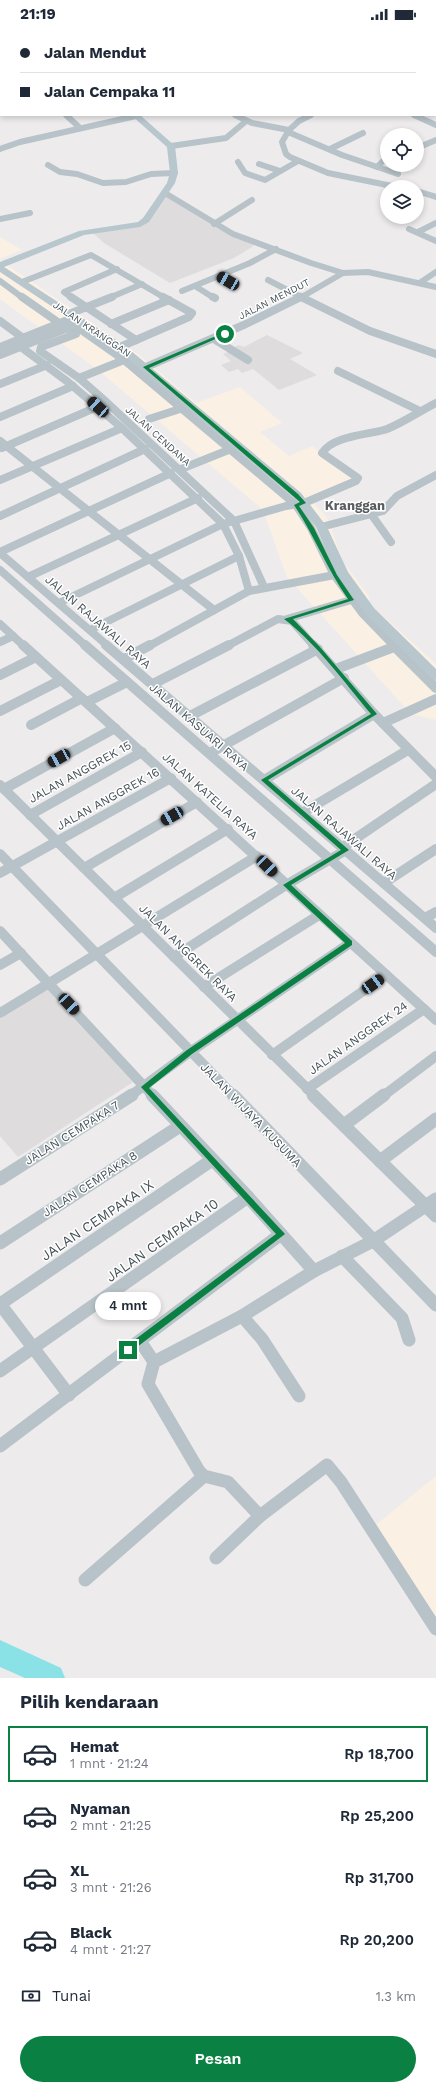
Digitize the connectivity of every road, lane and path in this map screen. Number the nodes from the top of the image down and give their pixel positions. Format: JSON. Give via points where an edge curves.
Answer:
{"nodes":[{"id":1,"x":67,"y":116,"type":"edge"},
{"id":2,"x":131,"y":116,"type":"edge"},
{"id":3,"x":136,"y":116,"type":"edge"},
{"id":4,"x":236,"y":116,"type":"edge"},
{"id":5,"x":309,"y":116,"type":"edge"},
{"id":6,"x":416,"y":116,"type":"edge"},
{"id":7,"x":245,"y":122,"type":"junction"},
{"id":8,"x":436,"y":125,"type":"edge"},
{"id":9,"x":80,"y":128,"type":"junction"},
{"id":10,"x":288,"y":131,"type":"junction"},
{"id":11,"x":363,"y":133,"type":"dead end"},
{"id":12,"x":436,"y":140,"type":"edge"},
{"id":13,"x":0,"y":141,"type":"edge"},
{"id":14,"x":424,"y":145,"type":"edge"},
{"id":15,"x":7,"y":146,"type":"junction"},
{"id":16,"x":171,"y":146,"type":"junction"},
{"id":17,"x":0,"y":149,"type":"edge"},
{"id":18,"x":330,"y":149,"type":"junction"},
{"id":19,"x":298,"y":161,"type":"junction"},
{"id":20,"x":238,"y":162,"type":"dead end"},
{"id":21,"x":259,"y":164,"type":"dead end"},
{"id":22,"x":380,"y":164,"type":"edge"},
{"id":23,"x":48,"y":165,"type":"dead end"},
{"id":24,"x":377,"y":167,"type":"junction"},
{"id":25,"x":280,"y":171,"type":"junction"},
{"id":26,"x":174,"y":173,"type":"junction"},
{"id":27,"x":398,"y":174,"type":"dead end"},
{"id":28,"x":265,"y":180,"type":"junction"},
{"id":29,"x":274,"y":184,"type":"dead end"},
{"id":30,"x":380,"y":184,"type":"edge"},
{"id":31,"x":165,"y":193,"type":"junction"},
{"id":32,"x":424,"y":193,"type":"edge"},
{"id":33,"x":436,"y":197,"type":"edge"},
{"id":34,"x":252,"y":200,"type":"dead end"},
{"id":35,"x":30,"y":213,"type":"dead end"},
{"id":36,"x":0,"y":219,"type":"edge"},
{"id":37,"x":436,"y":223,"type":"edge"},
{"id":38,"x":214,"y":224,"type":"junction"},
{"id":39,"x":409,"y":229,"type":"dead end"},
{"id":40,"x":418,"y":232,"type":"junction"},
{"id":41,"x":436,"y":240,"type":"edge"},
{"id":42,"x":276,"y":249,"type":"junction"},
{"id":43,"x":0,"y":267,"type":"edge"},
{"id":44,"x":117,"y":269,"type":"junction"},
{"id":45,"x":436,"y":272,"type":"edge"},
{"id":46,"x":343,"y":273,"type":"junction"},
{"id":47,"x":219,"y":276,"type":"junction"},
{"id":48,"x":268,"y":280,"type":"dead end"},
{"id":49,"x":0,"y":282,"type":"edge"},
{"id":50,"x":421,"y":282,"type":"junction"},
{"id":51,"x":22,"y":283,"type":"junction"},
{"id":52,"x":142,"y":284,"type":"junction"},
{"id":53,"x":195,"y":286,"type":"junction"},
{"id":54,"x":236,"y":286,"type":"dead end"},
{"id":55,"x":436,"y":287,"type":"edge"},
{"id":56,"x":10,"y":288,"type":"junction"},
{"id":57,"x":182,"y":291,"type":"dead end"},
{"id":58,"x":0,"y":292,"type":"edge"},
{"id":59,"x":215,"y":298,"type":"dead end"},
{"id":60,"x":302,"y":298,"type":"junction"},
{"id":61,"x":169,"y":300,"type":"junction"},
{"id":62,"x":86,"y":307,"type":"junction"},
{"id":63,"x":0,"y":321,"type":"edge"},
{"id":64,"x":71,"y":323,"type":"junction"},
{"id":65,"x":111,"y":324,"type":"junction"},
{"id":66,"x":0,"y":325,"type":"edge"},
{"id":67,"x":15,"y":335,"type":"dead end"},
{"id":68,"x":23,"y":338,"type":"junction"},
{"id":69,"x":214,"y":339,"type":"junction"},
{"id":70,"x":136,"y":340,"type":"junction"},
{"id":71,"x":0,"y":347,"type":"edge"},
{"id":72,"x":21,"y":347,"type":"junction"},
{"id":73,"x":120,"y":347,"type":"junction"},
{"id":74,"x":436,"y":354,"type":"edge"},
{"id":75,"x":0,"y":355,"type":"edge"},
{"id":76,"x":124,"y":360,"type":"junction"},
{"id":77,"x":248,"y":360,"type":"dead end"},
{"id":78,"x":47,"y":365,"type":"junction"},
{"id":79,"x":146,"y":367,"type":"junction"},
{"id":80,"x":338,"y":371,"type":"dead end"},
{"id":81,"x":78,"y":378,"type":"junction"},
{"id":82,"x":0,"y":384,"type":"edge"},
{"id":83,"x":73,"y":386,"type":"junction"},
{"id":84,"x":436,"y":403,"type":"edge"},
{"id":85,"x":98,"y":407,"type":"junction"},
{"id":86,"x":185,"y":407,"type":"junction"},
{"id":87,"x":420,"y":411,"type":"junction"},
{"id":88,"x":0,"y":417,"type":"edge"},
{"id":89,"x":149,"y":419,"type":"dead end"},
{"id":90,"x":122,"y":428,"type":"junction"},
{"id":91,"x":2,"y":445,"type":"edge"},
{"id":92,"x":231,"y":449,"type":"junction"},
{"id":93,"x":145,"y":450,"type":"junction"},
{"id":94,"x":32,"y":466,"type":"junction"},
{"id":95,"x":181,"y":469,"type":"junction"},
{"id":96,"x":171,"y":472,"type":"junction"},
{"id":97,"x":436,"y":475,"type":"edge"},
{"id":98,"x":0,"y":480,"type":"edge"},
{"id":99,"x":59,"y":489,"type":"junction"},
{"id":100,"x":198,"y":498,"type":"junction"},
{"id":101,"x":300,"y":504,"type":"junction"},
{"id":102,"x":88,"y":512,"type":"junction"},
{"id":103,"x":371,"y":514,"type":"junction"},
{"id":104,"x":0,"y":516,"type":"edge"},
{"id":105,"x":234,"y":521,"type":"junction"},
{"id":106,"x":224,"y":524,"type":"junction"},
{"id":107,"x":321,"y":527,"type":"junction"},
{"id":108,"x":118,"y":535,"type":"junction"},
{"id":109,"x":391,"y":542,"type":"dead end"},
{"id":110,"x":0,"y":552,"type":"edge"},
{"id":111,"x":239,"y":556,"type":"junction"},
{"id":112,"x":147,"y":559,"type":"junction"},
{"id":113,"x":0,"y":570,"type":"edge"},
{"id":114,"x":338,"y":574,"type":"junction"},
{"id":115,"x":28,"y":577,"type":"junction"},
{"id":116,"x":180,"y":585,"type":"junction"},
{"id":117,"x":264,"y":587,"type":"junction"},
{"id":118,"x":249,"y":591,"type":"junction"},
{"id":119,"x":351,"y":600,"type":"junction"},
{"id":120,"x":59,"y":603,"type":"junction"},
{"id":121,"x":214,"y":610,"type":"junction"},
{"id":122,"x":287,"y":619,"type":"junction"},
{"id":123,"x":0,"y":624,"type":"edge"},
{"id":124,"x":90,"y":630,"type":"junction"},
{"id":125,"x":13,"y":636,"type":"junction"},
{"id":126,"x":0,"y":642,"type":"edge"},
{"id":127,"x":399,"y":645,"type":"junction"},
{"id":128,"x":318,"y":649,"type":"junction"},
{"id":129,"x":36,"y":657,"type":"junction"},
{"id":130,"x":124,"y":659,"type":"junction"},
{"id":131,"x":336,"y":669,"type":"junction"},
{"id":132,"x":0,"y":675,"type":"edge"},
{"id":133,"x":436,"y":676,"type":"edge"},
{"id":134,"x":344,"y":678,"type":"junction"},
{"id":135,"x":61,"y":680,"type":"junction"},
{"id":136,"x":127,"y":682,"type":"junction"},
{"id":137,"x":153,"y":684,"type":"junction"},
{"id":138,"x":436,"y":688,"type":"edge"},
{"id":139,"x":84,"y":700,"type":"junction"},
{"id":140,"x":436,"y":700,"type":"edge"},
{"id":141,"x":0,"y":711,"type":"edge"},
{"id":142,"x":374,"y":714,"type":"junction"},
{"id":143,"x":190,"y":716,"type":"junction"},
{"id":144,"x":383,"y":723,"type":"junction"},
{"id":145,"x":31,"y":725,"type":"dead end"},
{"id":146,"x":115,"y":728,"type":"junction"},
{"id":147,"x":223,"y":745,"type":"junction"},
{"id":148,"x":408,"y":750,"type":"junction"},
{"id":149,"x":142,"y":752,"type":"junction"},
{"id":150,"x":210,"y":753,"type":"junction"},
{"id":151,"x":436,"y":777,"type":"edge"},
{"id":152,"x":171,"y":778,"type":"junction"},
{"id":153,"x":264,"y":780,"type":"junction"},
{"id":154,"x":436,"y":784,"type":"edge"},
{"id":155,"x":2,"y":787,"type":"edge"},
{"id":156,"x":197,"y":802,"type":"junction"},
{"id":157,"x":302,"y":813,"type":"junction"},
{"id":158,"x":30,"y":815,"type":"junction"},
{"id":159,"x":228,"y":830,"type":"junction"},
{"id":160,"x":57,"y":842,"type":"junction"},
{"id":161,"x":344,"y":849,"type":"junction"},
{"id":162,"x":436,"y":849,"type":"edge"},
{"id":163,"x":0,"y":854,"type":"edge"},
{"id":164,"x":257,"y":856,"type":"junction"},
{"id":165,"x":329,"y":860,"type":"junction"},
{"id":166,"x":11,"y":866,"type":"junction"},
{"id":167,"x":84,"y":868,"type":"junction"},
{"id":168,"x":0,"y":873,"type":"edge"},
{"id":169,"x":384,"y":883,"type":"junction"},
{"id":170,"x":286,"y":885,"type":"junction"},
{"id":171,"x":114,"y":898,"type":"junction"},
{"id":172,"x":436,"y":912,"type":"edge"},
{"id":173,"x":318,"y":915,"type":"junction"},
{"id":174,"x":425,"y":918,"type":"junction"},
{"id":175,"x":143,"y":927,"type":"junction"},
{"id":176,"x":436,"y":928,"type":"edge"},
{"id":177,"x":0,"y":931,"type":"edge"},
{"id":178,"x":350,"y":943,"type":"junction"},
{"id":179,"x":436,"y":952,"type":"edge"},
{"id":180,"x":21,"y":953,"type":"junction"},
{"id":181,"x":96,"y":954,"type":"junction"},
{"id":182,"x":174,"y":957,"type":"junction"},
{"id":183,"x":0,"y":965,"type":"edge"},
{"id":184,"x":386,"y":975,"type":"junction"},
{"id":185,"x":49,"y":982,"type":"junction"},
{"id":186,"x":204,"y":987,"type":"junction"},
{"id":187,"x":424,"y":1009,"type":"junction"},
{"id":188,"x":0,"y":1012,"type":"edge"},
{"id":189,"x":237,"y":1020,"type":"junction"},
{"id":190,"x":436,"y":1020,"type":"edge"},
{"id":191,"x":190,"y":1052,"type":"junction"},
{"id":192,"x":272,"y":1055,"type":"junction"},
{"id":193,"x":436,"y":1056,"type":"edge"},
{"id":194,"x":144,"y":1087,"type":"junction"},
{"id":195,"x":307,"y":1089,"type":"junction"},
{"id":196,"x":436,"y":1119,"type":"edge"},
{"id":197,"x":180,"y":1126,"type":"junction"},
{"id":198,"x":344,"y":1126,"type":"junction"},
{"id":199,"x":212,"y":1160,"type":"junction"},
{"id":200,"x":380,"y":1161,"type":"junction"},
{"id":201,"x":0,"y":1179,"type":"edge"},
{"id":202,"x":248,"y":1197,"type":"junction"},
{"id":203,"x":431,"y":1203,"type":"edge"},
{"id":204,"x":436,"y":1216,"type":"edge"},
{"id":205,"x":281,"y":1234,"type":"junction"},
{"id":206,"x":373,"y":1241,"type":"junction"},
{"id":207,"x":0,"y":1242,"type":"edge"},
{"id":208,"x":342,"y":1256,"type":"junction"},
{"id":209,"x":314,"y":1271,"type":"junction"},
{"id":210,"x":0,"y":1304,"type":"edge"},
{"id":211,"x":436,"y":1305,"type":"edge"},
{"id":212,"x":242,"y":1316,"type":"junction"},
{"id":213,"x":409,"y":1340,"type":"dead end"},
{"id":214,"x":140,"y":1341,"type":"junction"},
{"id":215,"x":34,"y":1348,"type":"junction"},
{"id":216,"x":154,"y":1362,"type":"junction"},
{"id":217,"x":0,"y":1371,"type":"edge"},
{"id":218,"x":69,"y":1395,"type":"junction"},
{"id":219,"x":299,"y":1396,"type":"dead end"},
{"id":220,"x":0,"y":1446,"type":"edge"},
{"id":221,"x":204,"y":1476,"type":"junction"},
{"id":222,"x":260,"y":1516,"type":"junction"},
{"id":223,"x":216,"y":1558,"type":"dead end"},
{"id":224,"x":85,"y":1580,"type":"dead end"},
{"id":225,"x":436,"y":1629,"type":"edge"}],
"edges":[{"from":1,"to":9,"type":"street"},
{"from":2,"to":9,"type":"street"},
{"from":3,"to":16,"type":"main road"},
{"from":4,"to":7,"type":"street"},
{"from":5,"to":10,"type":"street"},
{"from":6,"to":8,"type":"street"},
{"from":7,"to":10,"type":"street","via":[[256,122]]},
{"from":7,"to":16,"type":"street","via":[[226,138]]},
{"from":9,"to":15,"type":"street"},
{"from":10,"to":18,"type":"street"},
{"from":10,"to":19,"type":"street","via":[[282,142],[286,154]]},
{"from":11,"to":18,"type":"street"},
{"from":12,"to":14,"type":"street"},
{"from":13,"to":15,"type":"street"},
{"from":15,"to":17,"type":"street"},
{"from":16,"to":26,"type":"main road"},
{"from":18,"to":24,"type":"street"},
{"from":19,"to":25,"type":"street"},
{"from":19,"to":30,"type":"street","via":[[328,173]]},
{"from":20,"to":28,"type":"street","via":[[245,173]]},
{"from":21,"to":25,"type":"street"},
{"from":22,"to":24,"type":"street"},
{"from":23,"to":26,"type":"street","via":[[60,172],[77,174],[103,183],[126,182],[150,174]]},
{"from":24,"to":27,"type":"street"},
{"from":25,"to":28,"type":"street"},
{"from":26,"to":31,"type":"main road"},
{"from":28,"to":29,"type":"street"},
{"from":31,"to":38,"type":"street"},
{"from":31,"to":43,"type":"main road","via":[[146,220],[140,224],[82,233]]},
{"from":32,"to":33,"type":"street"},
{"from":34,"to":38,"type":"street"},
{"from":35,"to":36,"type":"street"},
{"from":37,"to":40,"type":"street"},
{"from":38,"to":42,"type":"street","via":[[233,234]]},
{"from":39,"to":40,"type":"street"},
{"from":40,"to":41,"type":"street"},
{"from":42,"to":46,"type":"street"},
{"from":42,"to":47,"type":"street"},
{"from":43,"to":51,"type":"main road","name":"JALAN KRANGGAN"},
{"from":44,"to":51,"type":"street","via":[[89,255]]},
{"from":44,"to":52,"type":"street"},
{"from":44,"to":62,"type":"street","via":[[65,290],[67,295]]},
{"from":45,"to":50,"type":"street"},
{"from":46,"to":50,"type":"street","via":[[368,272]]},
{"from":46,"to":60,"type":"street","name":"JALAN MENDUT"},
{"from":47,"to":53,"type":"street"},
{"from":47,"to":54,"type":"street"},
{"from":48,"to":60,"type":"street"},
{"from":49,"to":56,"type":"street"},
{"from":50,"to":55,"type":"street"},
{"from":51,"to":56,"type":"street"},
{"from":51,"to":64,"type":"main road","name":"JALAN KRANGGAN"},
{"from":52,"to":61,"type":"street"},
{"from":52,"to":62,"type":"street"},
{"from":53,"to":57,"type":"street"},
{"from":53,"to":59,"type":"street"},
{"from":56,"to":58,"type":"street"},
{"from":56,"to":64,"type":"street"},
{"from":60,"to":69,"type":"street","name":"JALAN MENDUT"},
{"from":60,"to":74,"type":"street","via":[[370,332]]},
{"from":61,"to":65,"type":"street"},
{"from":61,"to":70,"type":"street","via":[[192,313],[191,316]]},
{"from":62,"to":64,"type":"street"},
{"from":62,"to":65,"type":"street"},
{"from":63,"to":68,"type":"street"},
{"from":64,"to":68,"type":"street"},
{"from":64,"to":72,"type":"street"},
{"from":64,"to":73,"type":"main road","name":"JALAN KRANGGAN"},
{"from":64,"to":76,"type":"street"},
{"from":64,"to":81,"type":"street","name":"JALAN CENDANA","via":[[40,350]]},
{"from":65,"to":70,"type":"street"},
{"from":66,"to":67,"type":"street"},
{"from":68,"to":71,"type":"street"},
{"from":69,"to":77,"type":"street"},
{"from":69,"to":79,"type":"street","name":"JALAN MENDUT"},
{"from":70,"to":73,"type":"street"},
{"from":72,"to":75,"type":"street"},
{"from":72,"to":78,"type":"street"},
{"from":73,"to":79,"type":"main road","name":"JALAN KRANGGAN"},
{"from":76,"to":81,"type":"street"},
{"from":76,"to":86,"type":"street"},
{"from":78,"to":82,"type":"street"},
{"from":78,"to":83,"type":"street"},
{"from":79,"to":86,"type":"main road","name":"JALAN KRANGGAN"},
{"from":80,"to":87,"type":"street"},
{"from":81,"to":95,"type":"street","name":"JALAN CENDANA"},
{"from":83,"to":85,"type":"street"},
{"from":83,"to":88,"type":"street"},
{"from":84,"to":87,"type":"street"},
{"from":85,"to":90,"type":"street"},
{"from":85,"to":91,"type":"street"},
{"from":86,"to":89,"type":"street"},
{"from":86,"to":92,"type":"street"},
{"from":86,"to":101,"type":"main road","name":"JALAN KRANGGAN","via":[[291,491]]},
{"from":87,"to":101,"type":"street","via":[[386,429],[358,434],[325,448],[322,453],[358,480]]},
{"from":90,"to":93,"type":"street"},
{"from":90,"to":94,"type":"street"},
{"from":91,"to":94,"type":"street"},
{"from":92,"to":95,"type":"street"},
{"from":92,"to":101,"type":"street"},
{"from":93,"to":96,"type":"street"},
{"from":93,"to":99,"type":"street"},
{"from":94,"to":98,"type":"street"},
{"from":94,"to":99,"type":"street"},
{"from":95,"to":105,"type":"street","name":"JALAN CENDANA"},
{"from":96,"to":100,"type":"street"},
{"from":96,"to":102,"type":"street"},
{"from":97,"to":103,"type":"street","via":[[397,496],[383,511]]},
{"from":99,"to":102,"type":"street"},
{"from":99,"to":104,"type":"street"},
{"from":100,"to":106,"type":"street"},
{"from":100,"to":108,"type":"street"},
{"from":101,"to":105,"type":"street"},
{"from":101,"to":107,"type":"main road","name":"JALAN KRANGGAN"},
{"from":101,"to":114,"type":"street"},
{"from":102,"to":108,"type":"street"},
{"from":102,"to":110,"type":"street"},
{"from":103,"to":107,"type":"street"},
{"from":103,"to":109,"type":"street"},
{"from":105,"to":106,"type":"street"},
{"from":105,"to":117,"type":"street","name":"JALAN CENDANA"},
{"from":106,"to":111,"type":"street"},
{"from":106,"to":112,"type":"street"},
{"from":107,"to":114,"type":"main road","name":"JALAN KRANGGAN"},
{"from":108,"to":112,"type":"street"},
{"from":108,"to":115,"type":"street"},
{"from":110,"to":115,"type":"street","name":"JALAN RAJAWALI RAYA"},
{"from":111,"to":116,"type":"street"},
{"from":111,"to":118,"type":"street"},
{"from":112,"to":116,"type":"street"},
{"from":112,"to":120,"type":"street"},
{"from":113,"to":136,"type":"street","name":"JALAN KASUARI RAYA"},
{"from":114,"to":117,"type":"street"},
{"from":114,"to":119,"type":"street"},
{"from":114,"to":127,"type":"main road","name":"JALAN KRANGGAN"},
{"from":115,"to":120,"type":"street","name":"JALAN RAJAWALI RAYA"},
{"from":116,"to":121,"type":"street"},
{"from":116,"to":124,"type":"street"},
{"from":117,"to":118,"type":"street"},
{"from":118,"to":121,"type":"street"},
{"from":119,"to":122,"type":"street"},
{"from":119,"to":127,"type":"street"},
{"from":120,"to":124,"type":"street","name":"JALAN RAJAWALI RAYA"},
{"from":121,"to":130,"type":"street"},
{"from":122,"to":128,"type":"street","via":[[292,621]]},
{"from":122,"to":137,"type":"street","via":[[278,619]]},
{"from":123,"to":125,"type":"street","name":"JALAN KATELIA RAYA"},
{"from":124,"to":130,"type":"street","name":"JALAN RAJAWALI RAYA"},
{"from":125,"to":126,"type":"street"},
{"from":125,"to":129,"type":"street","name":"JALAN KATELIA RAYA"},
{"from":127,"to":131,"type":"street"},
{"from":127,"to":133,"type":"main road","name":"JALAN KRANGGAN"},
{"from":127,"to":138,"type":"street"},
{"from":128,"to":131,"type":"street"},
{"from":128,"to":143,"type":"street"},
{"from":129,"to":132,"type":"street"},
{"from":129,"to":135,"type":"street","name":"JALAN KATELIA RAYA"},
{"from":130,"to":137,"type":"street","name":"JALAN RAJAWALI RAYA"},
{"from":131,"to":134,"type":"street"},
{"from":134,"to":142,"type":"street"},
{"from":134,"to":147,"type":"street"},
{"from":135,"to":139,"type":"street","name":"JALAN KATELIA RAYA"},
{"from":135,"to":141,"type":"street"},
{"from":136,"to":139,"type":"street"},
{"from":136,"to":150,"type":"street","name":"JALAN KASUARI RAYA"},
{"from":137,"to":143,"type":"street","name":"JALAN RAJAWALI RAYA"},
{"from":139,"to":145,"type":"street"},
{"from":139,"to":146,"type":"street","name":"JALAN KATELIA RAYA"},
{"from":140,"to":144,"type":"street"},
{"from":142,"to":144,"type":"street"},
{"from":142,"to":153,"type":"street"},
{"from":143,"to":147,"type":"street","name":"JALAN RAJAWALI RAYA"},
{"from":144,"to":148,"type":"street"},
{"from":146,"to":149,"type":"street","name":"JALAN KATELIA RAYA"},
{"from":146,"to":155,"type":"street"},
{"from":147,"to":150,"type":"street"},
{"from":147,"to":153,"type":"street","name":"JALAN RAJAWALI RAYA"},
{"from":148,"to":151,"type":"street"},
{"from":148,"to":157,"type":"street"},
{"from":149,"to":152,"type":"street","name":"JALAN KATELIA RAYA"},
{"from":149,"to":158,"type":"street","name":"JALAN ANGGREK 15"},
{"from":150,"to":165,"type":"street","name":"JALAN KASUARI RAYA"},
{"from":152,"to":156,"type":"street","name":"JALAN KATELIA RAYA"},
{"from":152,"to":160,"type":"street","name":"JALAN ANGGREK 16"},
{"from":153,"to":157,"type":"street","name":"JALAN RAJAWALI RAYA"},
{"from":154,"to":161,"type":"street"},
{"from":155,"to":158,"type":"street","name":"JALAN ANGGREK RAYA"},
{"from":156,"to":159,"type":"street","name":"JALAN KATELIA RAYA"},
{"from":156,"to":167,"type":"street"},
{"from":157,"to":161,"type":"street","name":"JALAN RAJAWALI RAYA"},
{"from":158,"to":160,"type":"street","name":"JALAN ANGGREK RAYA"},
{"from":159,"to":164,"type":"street","name":"JALAN KATELIA RAYA"},
{"from":159,"to":171,"type":"street"},
{"from":160,"to":166,"type":"street","name":"JALAN ANGGREK 16"},
{"from":160,"to":167,"type":"street","name":"JALAN ANGGREK RAYA"},
{"from":161,"to":165,"type":"street"},
{"from":161,"to":169,"type":"street","name":"JALAN RAJAWALI RAYA"},
{"from":162,"to":169,"type":"street"},
{"from":163,"to":166,"type":"street","name":"JALAN WIJAYA KUSUMA"},
{"from":164,"to":170,"type":"street","name":"JALAN KATELIA RAYA"},
{"from":164,"to":175,"type":"street"},
{"from":165,"to":170,"type":"street"},
{"from":165,"to":179,"type":"street","name":"JALAN KASUARI RAYA"},
{"from":166,"to":168,"type":"street","name":"JALAN ANGGREK 16"},
{"from":166,"to":181,"type":"street","name":"JALAN WIJAYA KUSUMA"},
{"from":167,"to":171,"type":"street","name":"JALAN ANGGREK RAYA"},
{"from":169,"to":174,"type":"street","name":"JALAN RAJAWALI RAYA"},
{"from":170,"to":173,"type":"street","name":"JALAN KATELIA RAYA"},
{"from":170,"to":182,"type":"street"},
{"from":171,"to":175,"type":"street","name":"JALAN ANGGREK RAYA"},
{"from":172,"to":174,"type":"street"},
{"from":173,"to":178,"type":"street","name":"JALAN KATELIA RAYA"},
{"from":173,"to":186,"type":"street"},
{"from":174,"to":176,"type":"street","name":"JALAN RAJAWALI RAYA"},
{"from":175,"to":181,"type":"street"},
{"from":175,"to":182,"type":"street","name":"JALAN ANGGREK RAYA"},
{"from":177,"to":180,"type":"street"},
{"from":178,"to":184,"type":"street","name":"JALAN KATELIA RAYA"},
{"from":178,"to":189,"type":"street","name":"JALAN CEMPAKA 7"},
{"from":180,"to":183,"type":"street"},
{"from":180,"to":185,"type":"street"},
{"from":181,"to":185,"type":"street"},
{"from":181,"to":191,"type":"street","name":"JALAN WIJAYA KUSUMA"},
{"from":182,"to":186,"type":"street","name":"JALAN ANGGREK RAYA"},
{"from":184,"to":187,"type":"street","name":"JALAN KATELIA RAYA"},
{"from":184,"to":192,"type":"street"},
{"from":185,"to":188,"type":"street"},
{"from":185,"to":194,"type":"street"},
{"from":186,"to":189,"type":"street","name":"JALAN ANGGREK RAYA"},
{"from":187,"to":190,"type":"street","name":"JALAN KATELIA RAYA"},
{"from":187,"to":195,"type":"street","name":"JALAN ANGGREK 24"},
{"from":189,"to":191,"type":"street","name":"JALAN CEMPAKA 7"},
{"from":189,"to":192,"type":"street","name":"JALAN ANGGREK RAYA"},
{"from":191,"to":194,"type":"street","name":"JALAN CEMPAKA 7"},
{"from":191,"to":206,"type":"street","name":"JALAN WIJAYA KUSUMA"},
{"from":192,"to":195,"type":"street","name":"JALAN ANGGREK RAYA"},
{"from":193,"to":198,"type":"street"},
{"from":194,"to":197,"type":"street"},
{"from":194,"to":201,"type":"street","name":"JALAN CEMPAKA 7"},
{"from":195,"to":198,"type":"street","name":"JALAN ANGGREK RAYA"},
{"from":196,"to":200,"type":"street"},
{"from":197,"to":199,"type":"street"},
{"from":197,"to":207,"type":"street","name":"JALAN CEMPAKA 8"},
{"from":198,"to":200,"type":"street","name":"JALAN ANGGREK RAYA"},
{"from":199,"to":202,"type":"street"},
{"from":199,"to":210,"type":"street","name":"JALAN CEMPAKA IX"},
{"from":200,"to":203,"type":"street","name":"JALAN ANGGREK RAYA"},
{"from":202,"to":205,"type":"street"},
{"from":202,"to":215,"type":"street","name":"JALAN CEMPAKA 10"},
{"from":203,"to":204,"type":"street","name":"JALAN ANGGREK RAYA"},
{"from":203,"to":206,"type":"street"},
{"from":205,"to":209,"type":"street"},
{"from":205,"to":214,"type":"street"},
{"from":206,"to":208,"type":"street"},
{"from":206,"to":211,"type":"street","name":"JALAN WIJAYA KUSUMA"},
{"from":208,"to":209,"type":"street"},
{"from":208,"to":213,"type":"street","via":[[402,1318]]},
{"from":209,"to":212,"type":"street"},
{"from":210,"to":215,"type":"street"},
{"from":212,"to":216,"type":"street"},
{"from":212,"to":219,"type":"street","via":[[262,1339]]},
{"from":214,"to":216,"type":"street"},
{"from":214,"to":218,"type":"street"},
{"from":215,"to":217,"type":"street","name":"JALAN CEMPAKA 10"},
{"from":215,"to":218,"type":"street"},
{"from":216,"to":221,"type":"street","via":[[148,1384]]},
{"from":218,"to":220,"type":"street"},
{"from":221,"to":222,"type":"street","via":[[228,1482]]},
{"from":221,"to":224,"type":"street"},
{"from":222,"to":223,"type":"street"},
{"from":222,"to":225,"type":"street","via":[[327,1465],[341,1482]]}]}
